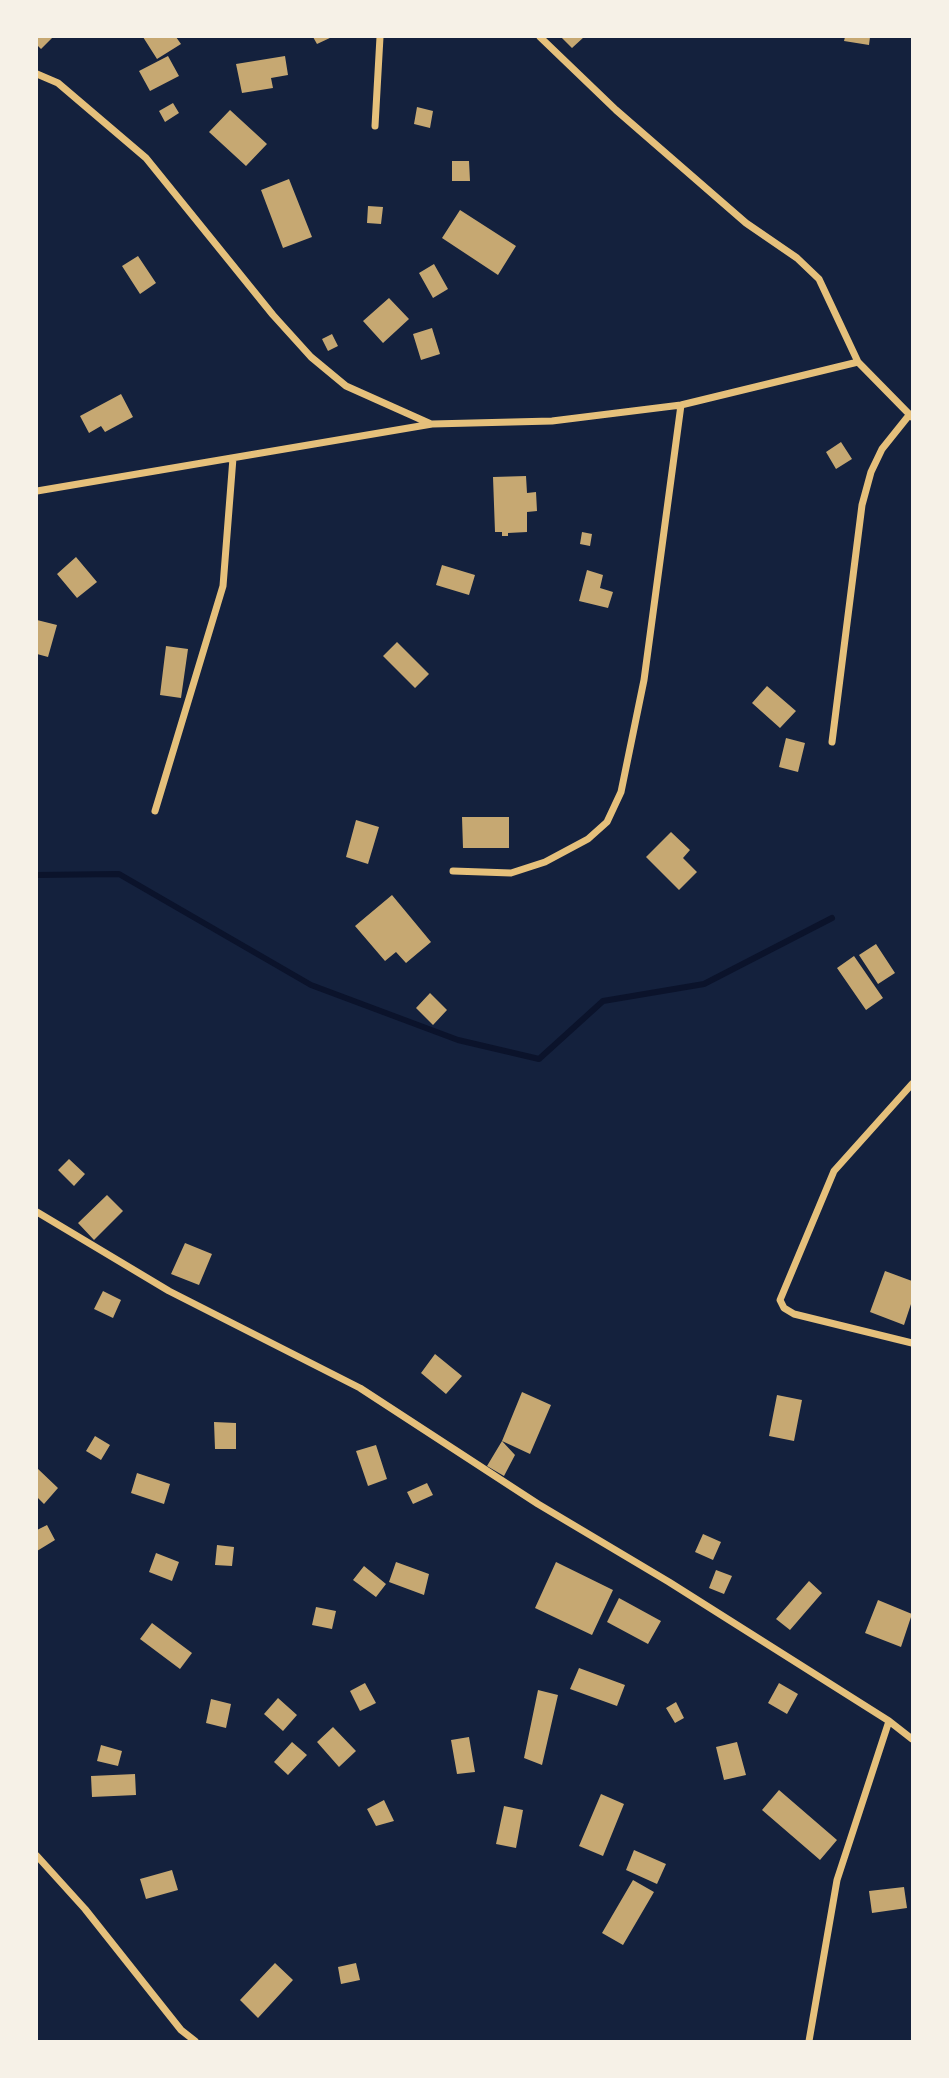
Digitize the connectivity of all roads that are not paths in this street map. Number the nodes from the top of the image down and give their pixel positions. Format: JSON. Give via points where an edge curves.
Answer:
{"nodes":[{"id":1,"x":380,"y":37,"type":"edge"},
{"id":2,"x":540,"y":37,"type":"edge"},
{"id":3,"x":37,"y":74,"type":"edge"},
{"id":4,"x":375,"y":126,"type":"dead end"},
{"id":5,"x":858,"y":362,"type":"junction"},
{"id":6,"x":681,"y":405,"type":"junction"},
{"id":7,"x":911,"y":416,"type":"edge"},
{"id":8,"x":432,"y":424,"type":"junction"},
{"id":9,"x":233,"y":458,"type":"junction"},
{"id":10,"x":37,"y":491,"type":"edge"},
{"id":11,"x":832,"y":742,"type":"dead end"},
{"id":12,"x":155,"y":811,"type":"dead end"},
{"id":13,"x":453,"y":871,"type":"dead end"},
{"id":14,"x":912,"y":1084,"type":"edge"},
{"id":15,"x":37,"y":1212,"type":"edge"},
{"id":16,"x":912,"y":1343,"type":"edge"},
{"id":17,"x":889,"y":1721,"type":"junction"},
{"id":18,"x":912,"y":1739,"type":"edge"},
{"id":19,"x":37,"y":1856,"type":"edge"},
{"id":20,"x":195,"y":2041,"type":"edge"},
{"id":21,"x":809,"y":2041,"type":"edge"}],
"edges":[{"from":1,"to":4,"type":"street"},
{"from":2,"to":5,"type":"street","via":[[746,223],[819,279]]},
{"from":3,"to":8,"type":"street","via":[[58,83],[146,158],[311,356],[346,386]]},
{"from":5,"to":6,"type":"street"},
{"from":5,"to":7,"type":"street"},
{"from":6,"to":8,"type":"street","via":[[552,421]]},
{"from":6,"to":13,"type":"street","via":[[644,680],[621,792],[607,822],[588,839],[545,862],[510,873]]},
{"from":7,"to":11,"type":"street","via":[[882,449],[862,505]]},
{"from":8,"to":9,"type":"street"},
{"from":9,"to":10,"type":"street"},
{"from":9,"to":12,"type":"street","via":[[223,586]]},
{"from":14,"to":16,"type":"street","via":[[834,1171],[780,1300],[794,1314]]},
{"from":15,"to":17,"type":"street","via":[[169,1291],[360,1388]]},
{"from":17,"to":18,"type":"street"},
{"from":17,"to":21,"type":"street","via":[[837,1880]]},
{"from":19,"to":20,"type":"street","via":[[181,2030]]}]}
